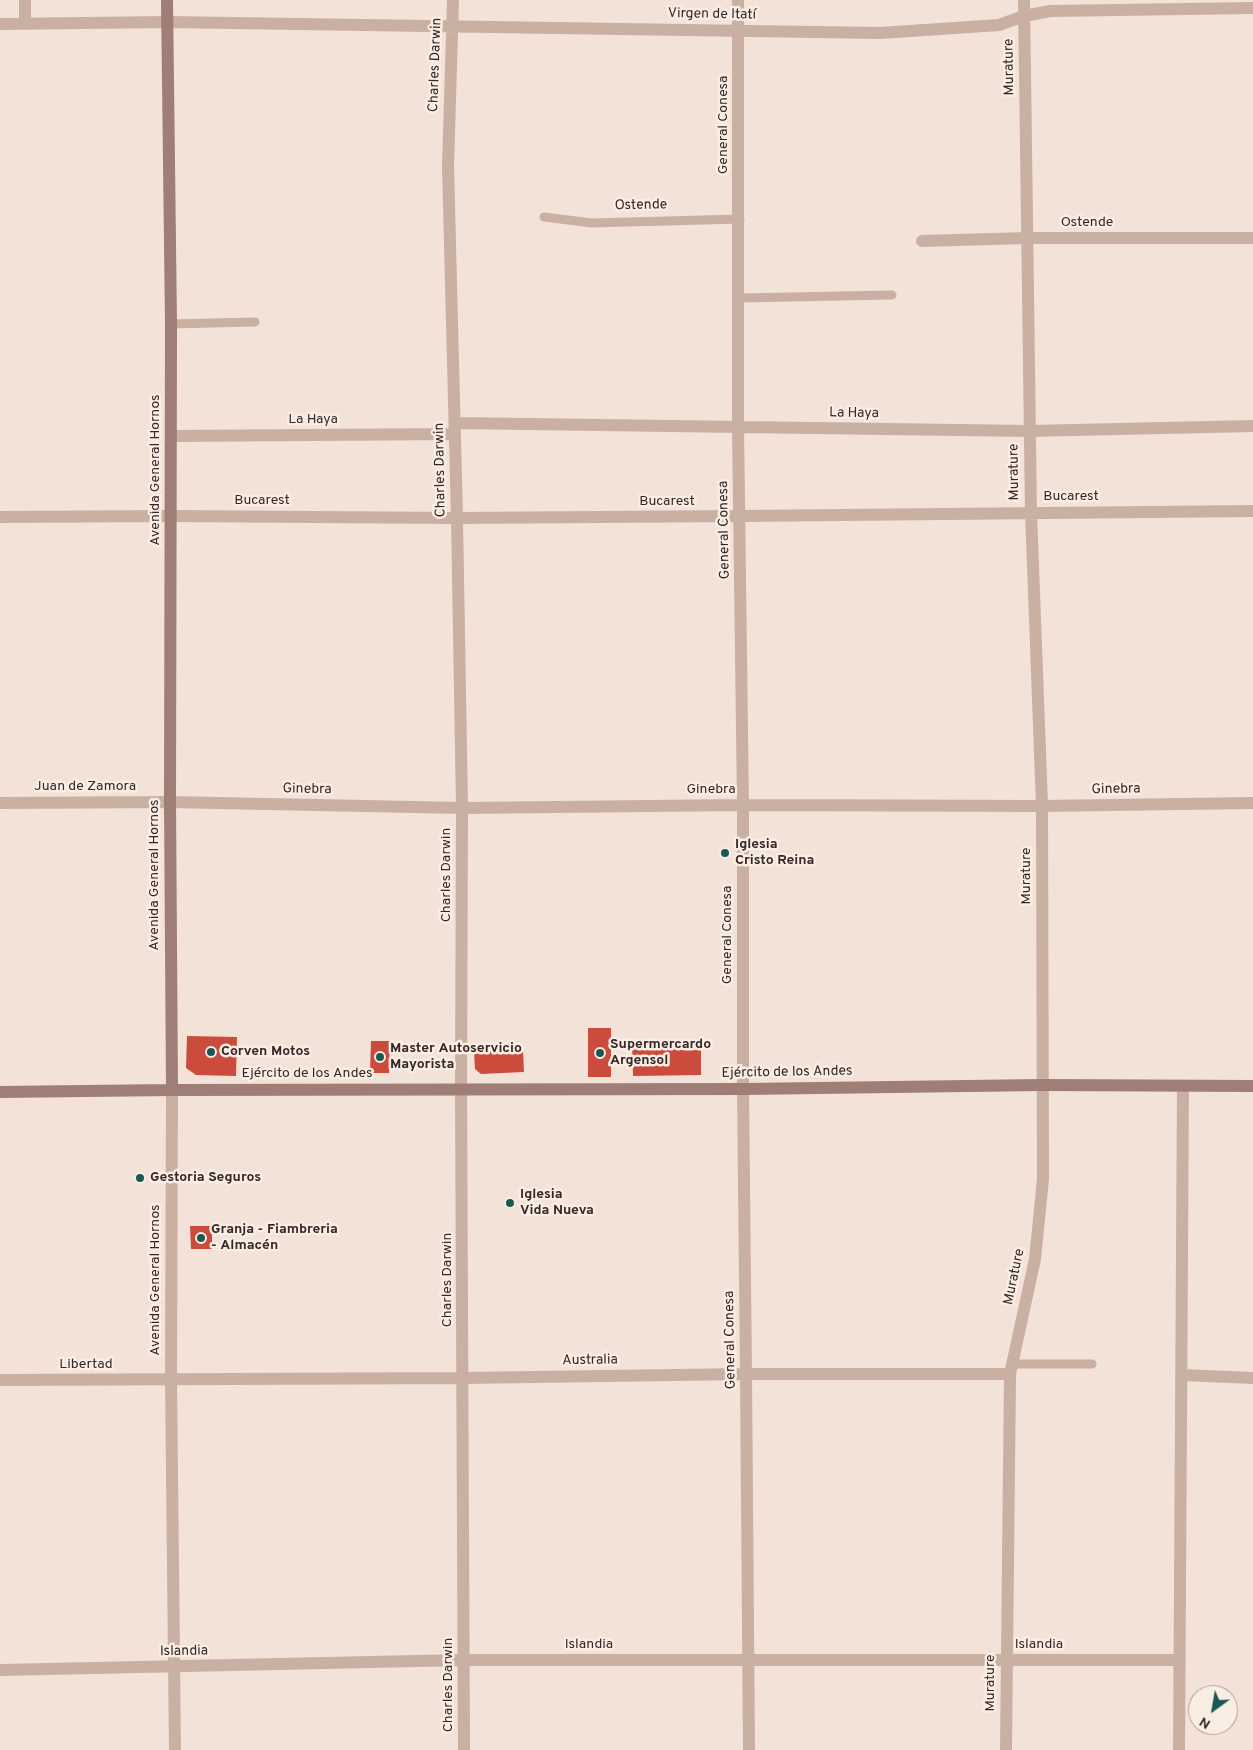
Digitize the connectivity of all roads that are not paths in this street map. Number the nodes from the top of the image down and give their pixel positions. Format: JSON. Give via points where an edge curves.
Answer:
{"nodes":[{"id":1,"x":25,"y":0,"type":"edge"},
{"id":2,"x":168,"y":0,"type":"edge"},
{"id":3,"x":453,"y":0,"type":"edge"},
{"id":4,"x":738,"y":0,"type":"edge"},
{"id":5,"x":1024,"y":0,"type":"edge"},
{"id":6,"x":1253,"y":8,"type":"edge"},
{"id":7,"x":1024,"y":16,"type":"junction"},
{"id":8,"x":168,"y":22,"type":"junction"},
{"id":9,"x":0,"y":24,"type":"edge"},
{"id":10,"x":25,"y":24,"type":"junction"},
{"id":11,"x":452,"y":27,"type":"junction"},
{"id":12,"x":739,"y":30,"type":"junction"},
{"id":13,"x":544,"y":216,"type":"dead end"},
{"id":14,"x":740,"y":219,"type":"junction"},
{"id":15,"x":1027,"y":238,"type":"junction"},
{"id":16,"x":1253,"y":238,"type":"edge"},
{"id":17,"x":922,"y":241,"type":"dead end"},
{"id":18,"x":892,"y":295,"type":"dead end"},
{"id":19,"x":740,"y":298,"type":"junction"},
{"id":20,"x":255,"y":322,"type":"dead end"},
{"id":21,"x":171,"y":324,"type":"junction"},
{"id":22,"x":1253,"y":426,"type":"edge"},
{"id":23,"x":738,"y":427,"type":"junction"},
{"id":24,"x":455,"y":429,"type":"junction"},
{"id":25,"x":1029,"y":431,"type":"junction"},
{"id":26,"x":171,"y":436,"type":"junction"},
{"id":27,"x":1253,"y":511,"type":"edge"},
{"id":28,"x":1030,"y":512,"type":"junction"},
{"id":29,"x":170,"y":516,"type":"junction"},
{"id":30,"x":740,"y":516,"type":"junction"},
{"id":31,"x":0,"y":517,"type":"edge"},
{"id":32,"x":457,"y":518,"type":"junction"},
{"id":33,"x":0,"y":802,"type":"edge"},
{"id":34,"x":170,"y":802,"type":"junction"},
{"id":35,"x":1253,"y":803,"type":"edge"},
{"id":36,"x":743,"y":805,"type":"junction"},
{"id":37,"x":1042,"y":806,"type":"junction"},
{"id":38,"x":462,"y":808,"type":"junction"},
{"id":39,"x":1042,"y":1085,"type":"junction"},
{"id":40,"x":1183,"y":1086,"type":"junction"},
{"id":41,"x":1253,"y":1086,"type":"edge"},
{"id":42,"x":461,"y":1089,"type":"junction"},
{"id":43,"x":742,"y":1089,"type":"junction"},
{"id":44,"x":172,"y":1090,"type":"junction"},
{"id":45,"x":0,"y":1092,"type":"edge"},
{"id":46,"x":1092,"y":1364,"type":"dead end"},
{"id":47,"x":1011,"y":1369,"type":"junction"},
{"id":48,"x":746,"y":1374,"type":"junction"},
{"id":49,"x":1182,"y":1375,"type":"junction"},
{"id":50,"x":463,"y":1378,"type":"junction"},
{"id":51,"x":1253,"y":1378,"type":"edge"},
{"id":52,"x":0,"y":1380,"type":"edge"},
{"id":53,"x":171,"y":1380,"type":"junction"},
{"id":54,"x":464,"y":1660,"type":"junction"},
{"id":55,"x":748,"y":1660,"type":"junction"},
{"id":56,"x":1179,"y":1660,"type":"junction"},
{"id":57,"x":1006,"y":1661,"type":"junction"},
{"id":58,"x":174,"y":1667,"type":"junction"},
{"id":59,"x":0,"y":1670,"type":"edge"},
{"id":60,"x":175,"y":1750,"type":"edge"},
{"id":61,"x":464,"y":1750,"type":"edge"},
{"id":62,"x":749,"y":1750,"type":"edge"},
{"id":63,"x":1006,"y":1750,"type":"edge"},
{"id":64,"x":1179,"y":1750,"type":"edge"}],
"edges":[{"from":1,"to":10,"type":"street"},
{"from":2,"to":8,"type":"main road","name":"Avenida General Hornos"},
{"from":3,"to":11,"type":"street","name":"Charles Darwin"},
{"from":4,"to":12,"type":"street","name":"General Conesa"},
{"from":5,"to":7,"type":"street","name":"Murature"},
{"from":6,"to":7,"type":"street","name":"Virgen de Itatí","via":[[1050,11]]},
{"from":7,"to":12,"type":"street","name":"Virgen de Itatí","via":[[999,25],[880,32]]},
{"from":7,"to":15,"type":"street","name":"Murature"},
{"from":8,"to":10,"type":"street","name":"Virgen de Itatí"},
{"from":8,"to":11,"type":"street","name":"Virgen de Itatí"},
{"from":8,"to":21,"type":"main road","name":"Avenida General Hornos"},
{"from":9,"to":10,"type":"street","name":"Virgen de Itatí"},
{"from":11,"to":12,"type":"street","name":"Virgen de Itatí"},
{"from":11,"to":24,"type":"street","name":"Charles Darwin","via":[[448,166]]},
{"from":12,"to":14,"type":"street","name":"General Conesa"},
{"from":13,"to":14,"type":"lane","name":"Ostende","via":[[592,222]]},
{"from":14,"to":19,"type":"street","name":"General Conesa"},
{"from":15,"to":16,"type":"street","name":"Ostende"},
{"from":15,"to":17,"type":"street","name":"Ostende"},
{"from":15,"to":25,"type":"street","name":"Murature"},
{"from":18,"to":19,"type":"lane"},
{"from":19,"to":23,"type":"street","name":"General Conesa"},
{"from":20,"to":21,"type":"lane"},
{"from":21,"to":26,"type":"main road","name":"Avenida General Hornos"},
{"from":22,"to":25,"type":"street","name":"La Haya"},
{"from":23,"to":24,"type":"street","name":"La Haya"},
{"from":23,"to":25,"type":"street","name":"La Haya"},
{"from":23,"to":30,"type":"street","name":"General Conesa"},
{"from":24,"to":26,"type":"street","name":"La Haya"},
{"from":24,"to":32,"type":"street","name":"Charles Darwin"},
{"from":25,"to":28,"type":"street","name":"Murature"},
{"from":26,"to":29,"type":"main road","name":"Avenida General Hornos"},
{"from":27,"to":28,"type":"street","name":"Bucarest"},
{"from":28,"to":30,"type":"street","name":"Bucarest"},
{"from":28,"to":37,"type":"street","name":"Murature"},
{"from":29,"to":31,"type":"street","name":"Bucarest"},
{"from":29,"to":32,"type":"street","name":"Bucarest"},
{"from":29,"to":34,"type":"main road","name":"Avenida General Hornos"},
{"from":30,"to":32,"type":"street","name":"Bucarest"},
{"from":30,"to":36,"type":"street","name":"General Conesa"},
{"from":32,"to":38,"type":"street","name":"Charles Darwin"},
{"from":33,"to":34,"type":"street","name":"Juan de Zamora"},
{"from":34,"to":38,"type":"street","name":"Ginebra"},
{"from":34,"to":44,"type":"main road","name":"Avenida General Hornos"},
{"from":35,"to":37,"type":"street","name":"Ginebra"},
{"from":36,"to":37,"type":"street","name":"Ginebra"},
{"from":36,"to":38,"type":"street","name":"Ginebra"},
{"from":36,"to":43,"type":"street","name":"General Conesa"},
{"from":37,"to":39,"type":"street","name":"Murature"},
{"from":38,"to":42,"type":"street","name":"Charles Darwin"},
{"from":39,"to":40,"type":"main road","name":"Ejército de los Andes"},
{"from":39,"to":43,"type":"main road","name":"Ejército de los Andes"},
{"from":39,"to":47,"type":"street","name":"Murature","via":[[1043,1179],[1038,1237]]},
{"from":40,"to":41,"type":"main road","name":"Ejército de los Andes"},
{"from":40,"to":49,"type":"street"},
{"from":42,"to":43,"type":"main road","name":"Ejército de los Andes"},
{"from":42,"to":44,"type":"main road","name":"Ejército de los Andes"},
{"from":42,"to":50,"type":"street","name":"Charles Darwin"},
{"from":43,"to":48,"type":"street","name":"General Conesa"},
{"from":44,"to":45,"type":"main road","name":"Ejército de los Andes"},
{"from":44,"to":53,"type":"street","name":"Avenida General Hornos"},
{"from":46,"to":47,"type":"lane"},
{"from":47,"to":48,"type":"street","name":"Australia"},
{"from":47,"to":57,"type":"street","name":"Murature"},
{"from":48,"to":50,"type":"street","name":"Australia"},
{"from":48,"to":55,"type":"street","name":"General Conesa"},
{"from":49,"to":51,"type":"street"},
{"from":49,"to":56,"type":"street"},
{"from":50,"to":53,"type":"street","name":"Australia"},
{"from":50,"to":54,"type":"street","name":"Charles Darwin"},
{"from":52,"to":53,"type":"street","name":"Libertad"},
{"from":53,"to":58,"type":"street","name":"Avenida General Hornos"},
{"from":54,"to":55,"type":"street","name":"Islandia"},
{"from":54,"to":58,"type":"street","name":"Islandia"},
{"from":54,"to":61,"type":"street","name":"Charles Darwin"},
{"from":55,"to":57,"type":"street","name":"Islandia"},
{"from":55,"to":62,"type":"street","name":"General Conesa"},
{"from":56,"to":57,"type":"street","name":"Islandia"},
{"from":56,"to":64,"type":"street"},
{"from":57,"to":63,"type":"street","name":"Murature"},
{"from":58,"to":59,"type":"street","name":"Islandia"},
{"from":58,"to":60,"type":"street","name":"Avenida General Hornos"}]}
